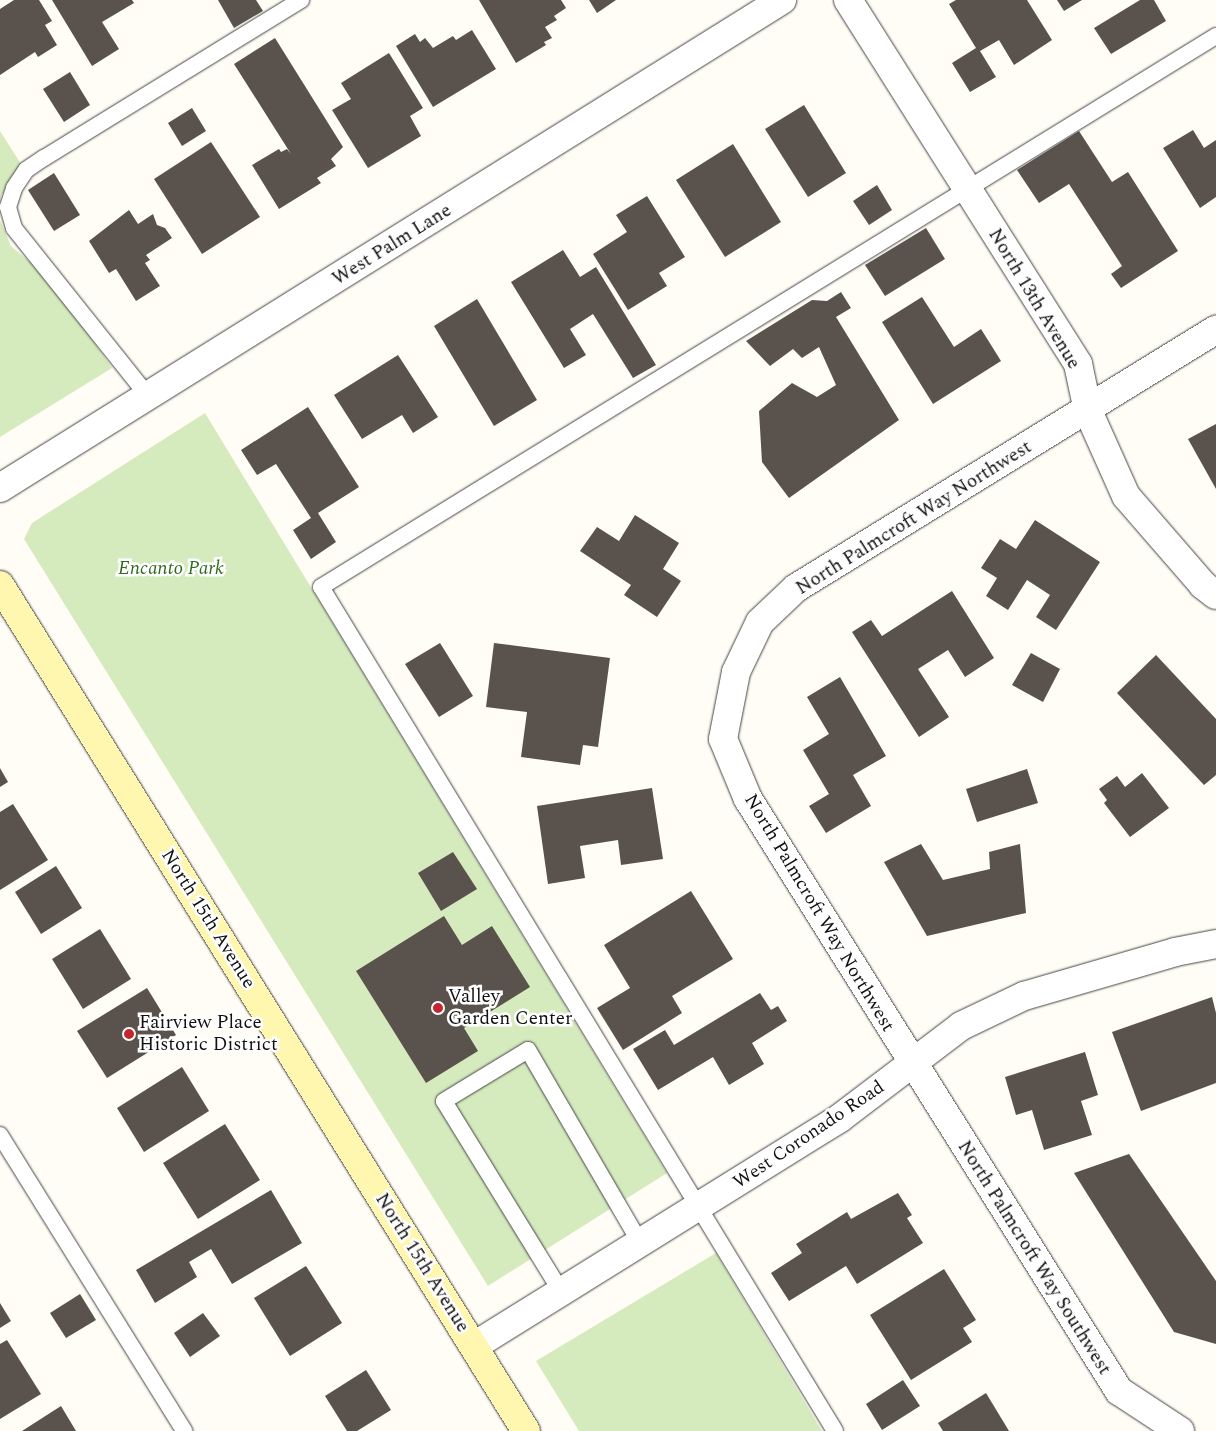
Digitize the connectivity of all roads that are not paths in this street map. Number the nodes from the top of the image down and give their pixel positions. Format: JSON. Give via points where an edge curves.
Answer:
{"nodes":[{"id":1,"x":301,"y":0,"type":"edge"},
{"id":2,"x":782,"y":0,"type":"edge"},
{"id":3,"x":848,"y":0,"type":"edge"},
{"id":4,"x":1216,"y":36,"type":"edge"},
{"id":5,"x":967,"y":190,"type":"junction"},
{"id":6,"x":1216,"y":330,"type":"edge"},
{"id":7,"x":148,"y":396,"type":"junction"},
{"id":8,"x":1088,"y":411,"type":"junction"},
{"id":9,"x":0,"y":488,"type":"edge"},
{"id":10,"x":0,"y":585,"type":"edge"},
{"id":11,"x":1216,"y":595,"type":"edge"},
{"id":12,"x":1216,"y":944,"type":"edge"},
{"id":13,"x":910,"y":1063,"type":"junction"},
{"id":14,"x":0,"y":1135,"type":"edge"},
{"id":15,"x":700,"y":1208,"type":"junction"},
{"id":16,"x":642,"y":1244,"type":"junction"},
{"id":17,"x":562,"y":1293,"type":"junction"},
{"id":18,"x":474,"y":1346,"type":"junction"},
{"id":19,"x":184,"y":1431,"type":"edge"},
{"id":20,"x":526,"y":1431,"type":"edge"},
{"id":21,"x":835,"y":1431,"type":"edge"},
{"id":22,"x":1180,"y":1431,"type":"edge"}],
"edges":[{"from":1,"to":7,"type":"lane","via":[[44,158],[26,170],[14,188],[8,207],[14,228]]},
{"from":2,"to":7,"type":"street","name":"West Palm Lane"},
{"from":3,"to":5,"type":"street","name":"North 13th Avenue"},
{"from":4,"to":5,"type":"lane"},
{"from":5,"to":8,"type":"street","name":"North 13th Avenue","via":[[1078,364]]},
{"from":5,"to":15,"type":"lane","via":[[321,587]]},
{"from":6,"to":8,"type":"street","name":"North Palmcroft Way Northwest"},
{"from":7,"to":9,"type":"street","name":"West Palm Lane"},
{"from":8,"to":11,"type":"street","name":"North 13th Avenue","via":[[1126,496],[1203,585]]},
{"from":8,"to":13,"type":"street","name":"North Palmcroft Way Northwest","via":[[796,588],[760,622],[736,672],[723,739],[748,799]]},
{"from":10,"to":18,"type":"street","name":"North 15th Avenue"},
{"from":12,"to":13,"type":"street","name":"West Coronado Road","via":[[1176,952],[1024,996],[961,1026]]},
{"from":13,"to":15,"type":"street","name":"West Coronado Road","via":[[840,1118]]},
{"from":13,"to":22,"type":"street","name":"North Palmcroft Way Southwest","via":[[1118,1391]]},
{"from":14,"to":19,"type":"lane"},
{"from":15,"to":16,"type":"street","name":"West Coronado Road"},
{"from":15,"to":21,"type":"lane"},
{"from":16,"to":17,"type":"street","name":"West Coronado Road"},
{"from":16,"to":17,"type":"lane","via":[[528,1050],[444,1101]]},
{"from":17,"to":18,"type":"street","name":"West Coronado Road"},
{"from":18,"to":20,"type":"street","name":"North 15th Avenue"}]}
